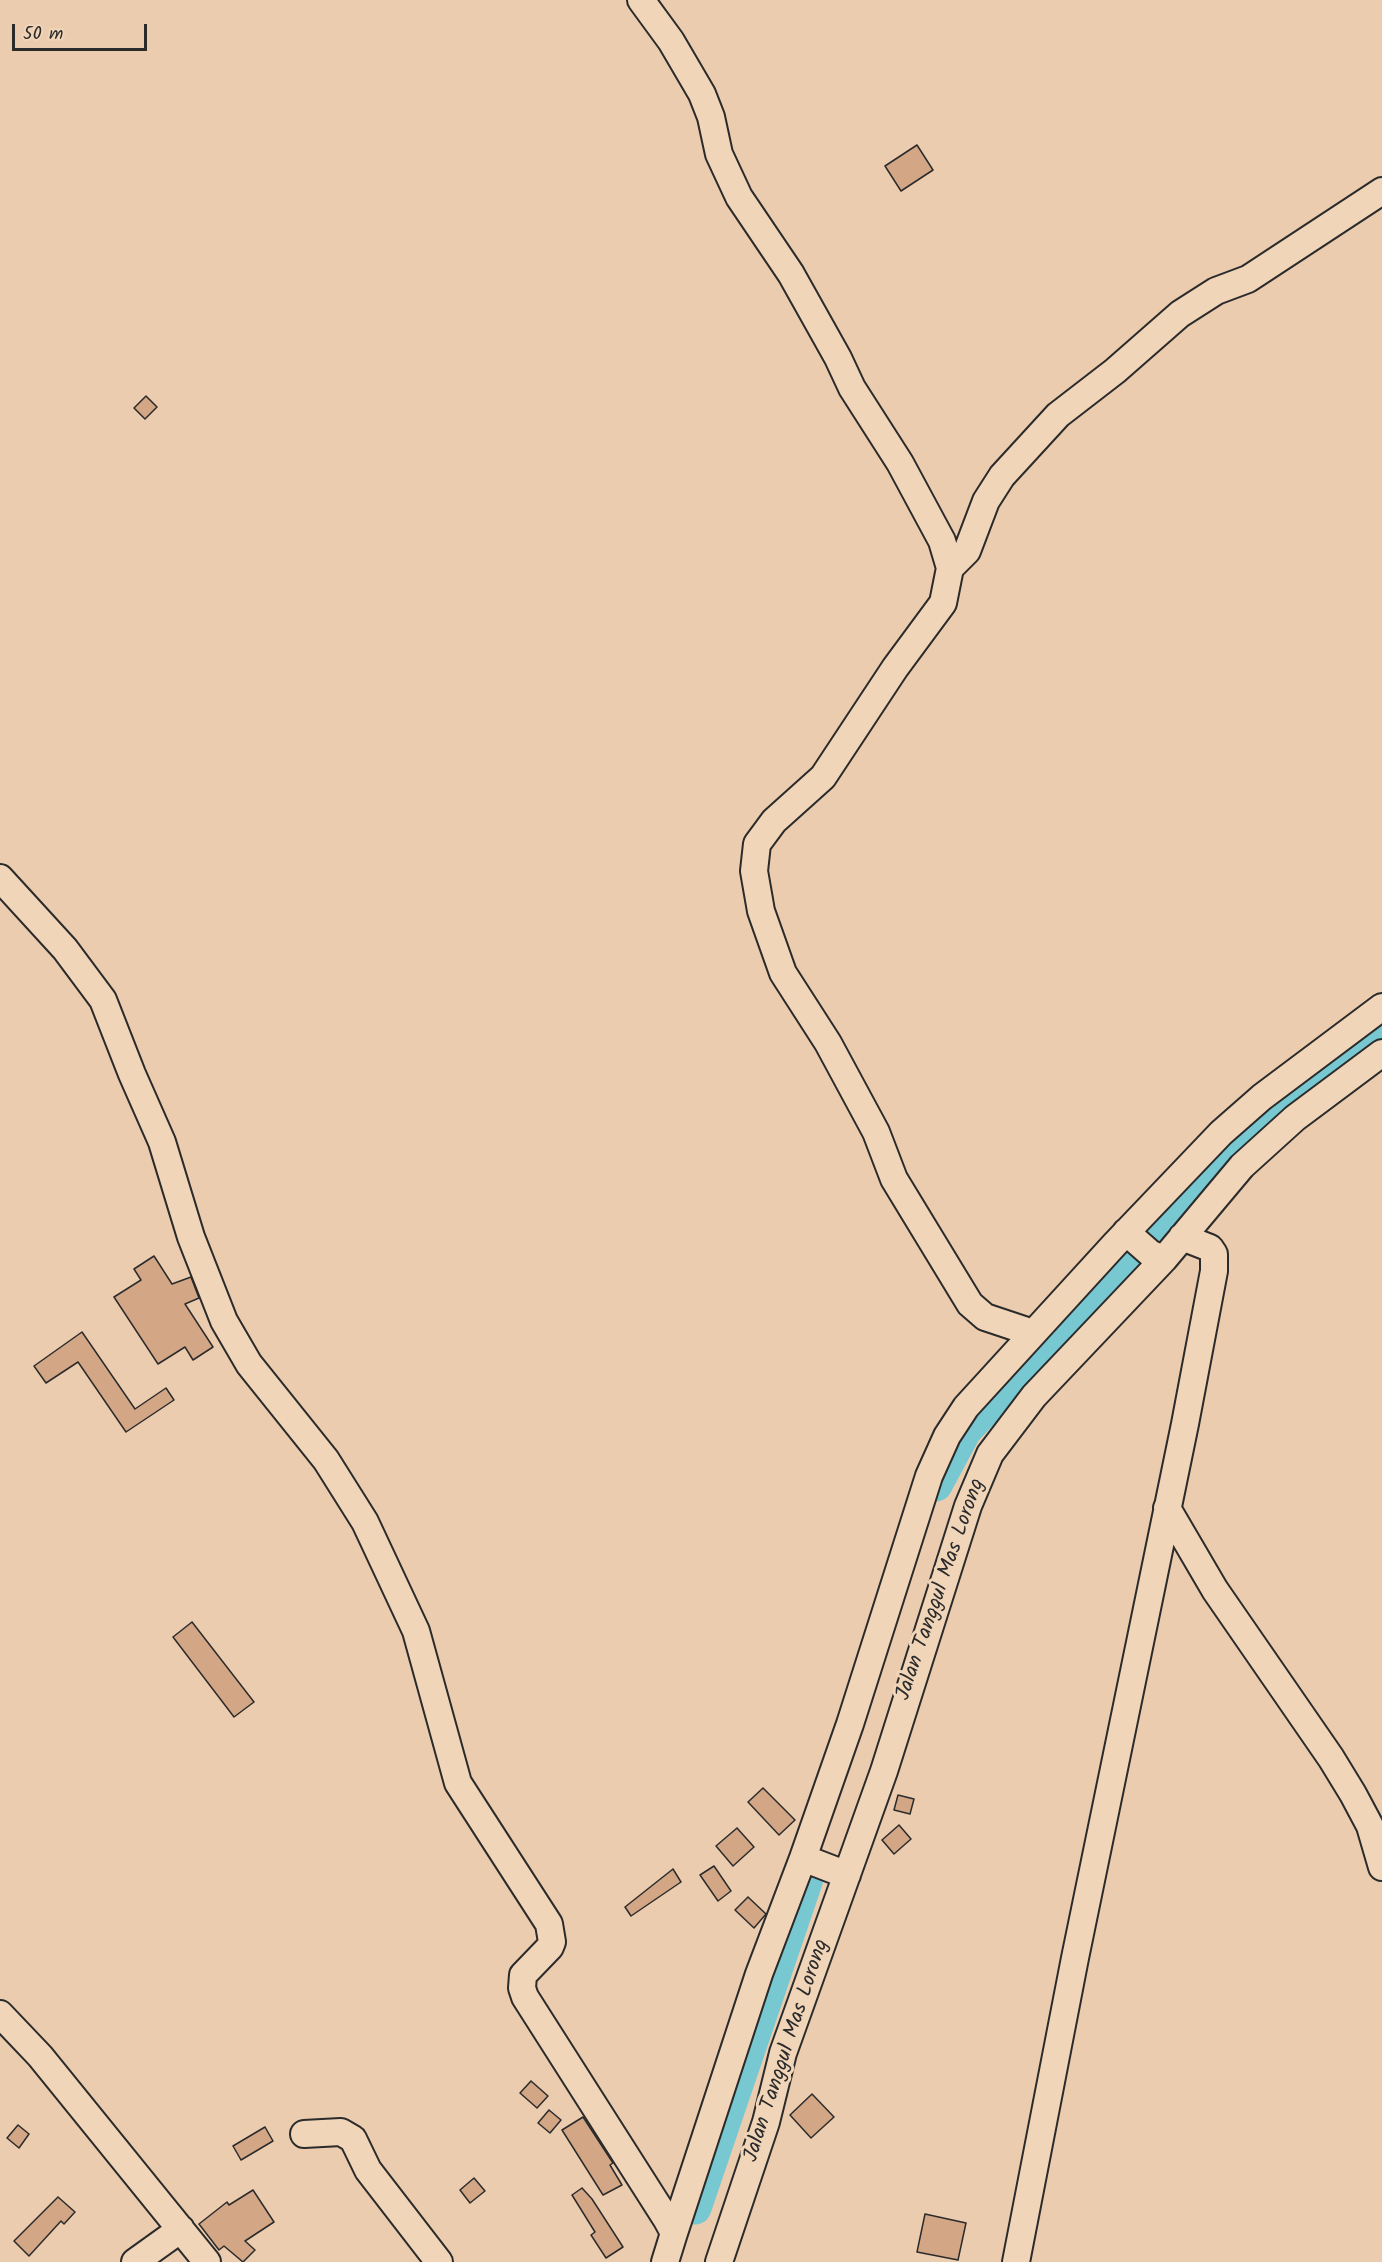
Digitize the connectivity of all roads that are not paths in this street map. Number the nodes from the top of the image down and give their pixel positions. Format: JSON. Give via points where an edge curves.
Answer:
{"nodes":[{"id":1,"x":641,"y":0,"type":"edge"},
{"id":2,"x":1382,"y":191,"type":"edge"},
{"id":3,"x":950,"y":568,"type":"junction"},
{"id":4,"x":0,"y":878,"type":"edge"},
{"id":5,"x":1382,"y":1007,"type":"edge"},
{"id":6,"x":1382,"y":1053,"type":"edge"},
{"id":7,"x":1128,"y":1234,"type":"junction"},
{"id":8,"x":1182,"y":1237,"type":"junction"},
{"id":9,"x":1157,"y":1257,"type":"junction"},
{"id":10,"x":1033,"y":1333,"type":"junction"},
{"id":11,"x":1167,"y":1508,"type":"junction"},
{"id":12,"x":825,"y":1866,"type":"junction"},
{"id":13,"x":1382,"y":1867,"type":"edge"},
{"id":14,"x":0,"y":2014,"type":"edge"},
{"id":15,"x":304,"y":2134,"type":"dead end"},
{"id":16,"x":181,"y":2229,"type":"junction"},
{"id":17,"x":674,"y":2233,"type":"junction"},
{"id":18,"x":135,"y":2262,"type":"edge"},
{"id":19,"x":207,"y":2262,"type":"edge"},
{"id":20,"x":439,"y":2262,"type":"edge"},
{"id":21,"x":665,"y":2262,"type":"edge"},
{"id":22,"x":719,"y":2262,"type":"edge"},
{"id":23,"x":1016,"y":2262,"type":"edge"}],
"edges":[{"from":1,"to":3,"type":"street","via":[[702,94],[719,154],[739,197],[790,274],[852,388],[900,463],[942,541]]},
{"from":2,"to":3,"type":"street","via":[[1248,279],[1216,291],[1180,314],[1058,415],[1002,476],[986,501],[967,551]]},
{"from":3,"to":10,"type":"street","via":[[943,603],[823,777],[764,832],[754,860],[755,886],[783,973],[828,1042],[876,1132],[894,1179],[950,1272],[970,1304],[985,1317]]},
{"from":4,"to":17,"type":"street","via":[[65,949],[104,1000],[162,1142],[191,1237],[224,1321],[249,1364],[326,1460],[365,1522],[416,1631],[458,1784],[549,1924],[550,1947],[523,1975],[525,1997]]},
{"from":5,"to":7,"type":"street","via":[[1262,1097],[1221,1133]]},
{"from":6,"to":8,"type":"street","name":"Jalan Tanggul Mas Lorong","via":[[1258,1151]]},
{"from":7,"to":9,"type":"street"},
{"from":7,"to":10,"type":"street"},
{"from":8,"to":9,"type":"street","name":"Jalan Tanggul Mas Lorong"},
{"from":8,"to":11,"type":"street","via":[[1210,1248],[1215,1260]]},
{"from":9,"to":12,"type":"street","name":"Jalan Tanggul Mas Lorong","via":[[1034,1396],[990,1454],[961,1525],[884,1771]]},
{"from":10,"to":12,"type":"street","via":[[966,1407],[928,1476],[850,1724]]},
{"from":11,"to":13,"type":"street","via":[[1215,1590],[1353,1794],[1370,1826]]},
{"from":11,"to":23,"type":"street"},
{"from":12,"to":17,"type":"street","via":[[759,1974]]},
{"from":12,"to":22,"type":"street","name":"Jalan Tanggul Mas Lorong","via":[[766,2122]]},
{"from":14,"to":16,"type":"street","via":[[40,2056]]},
{"from":15,"to":20,"type":"street","via":[[341,2132],[352,2139],[368,2170]]},
{"from":16,"to":18,"type":"street"},
{"from":16,"to":19,"type":"street"},
{"from":17,"to":21,"type":"street"}]}
